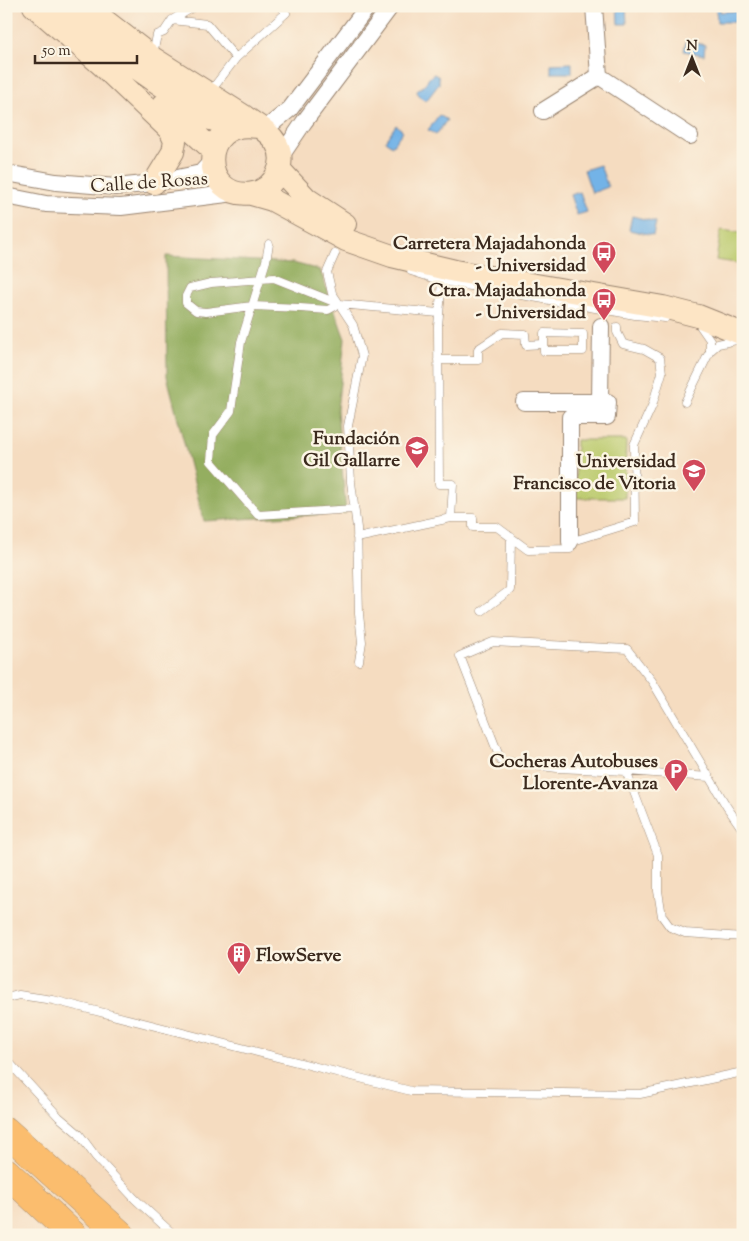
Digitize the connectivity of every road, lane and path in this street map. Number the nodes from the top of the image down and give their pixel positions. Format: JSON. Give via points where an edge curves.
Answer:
{"nodes":[{"id":1,"x":34,"y":6,"type":"edge"},
{"id":2,"x":60,"y":6,"type":"edge"},
{"id":3,"x":86,"y":6,"type":"edge"},
{"id":4,"x":195,"y":6,"type":"edge"},
{"id":5,"x":281,"y":6,"type":"edge"},
{"id":6,"x":368,"y":6,"type":"edge"},
{"id":7,"x":391,"y":6,"type":"edge"},
{"id":8,"x":594,"y":6,"type":"edge"},
{"id":9,"x":172,"y":20,"type":"junction"},
{"id":10,"x":116,"y":54,"type":"junction"},
{"id":11,"x":153,"y":58,"type":"junction"},
{"id":12,"x":236,"y":58,"type":"junction"},
{"id":13,"x":600,"y":76,"type":"junction"},
{"id":14,"x":208,"y":94,"type":"junction"},
{"id":15,"x":543,"y":111,"type":"dead end"},
{"id":16,"x":252,"y":128,"type":"junction"},
{"id":17,"x":690,"y":136,"type":"dead end"},
{"id":18,"x":212,"y":156,"type":"junction"},
{"id":19,"x":280,"y":163,"type":"junction"},
{"id":20,"x":6,"y":173,"type":"edge"},
{"id":21,"x":154,"y":183,"type":"junction"},
{"id":22,"x":243,"y":194,"type":"junction"},
{"id":23,"x":6,"y":196,"type":"edge"},
{"id":24,"x":322,"y":228,"type":"junction"},
{"id":25,"x":269,"y":244,"type":"dead end"},
{"id":26,"x":335,"y":254,"type":"dead end"},
{"id":27,"x":482,"y":275,"type":"junction"},
{"id":28,"x":260,"y":278,"type":"junction"},
{"id":29,"x":442,"y":281,"type":"junction"},
{"id":30,"x":339,"y":304,"type":"junction"},
{"id":31,"x":252,"y":306,"type":"junction"},
{"id":32,"x":439,"y":313,"type":"junction"},
{"id":33,"x":676,"y":320,"type":"dead end"},
{"id":34,"x":693,"y":324,"type":"dead end"},
{"id":35,"x":601,"y":326,"type":"dead end"},
{"id":36,"x":618,"y":326,"type":"dead end"},
{"id":37,"x":701,"y":327,"type":"junction"},
{"id":38,"x":740,"y":339,"type":"edge"},
{"id":39,"x":544,"y":344,"type":"junction"},
{"id":40,"x":710,"y":351,"type":"junction"},
{"id":41,"x":438,"y":360,"type":"junction"},
{"id":42,"x":524,"y":402,"type":"dead end"},
{"id":43,"x":685,"y":402,"type":"dead end"},
{"id":44,"x":569,"y":408,"type":"junction"},
{"id":45,"x":354,"y":508,"type":"junction"},
{"id":46,"x":451,"y":518,"type":"junction"},
{"id":47,"x":511,"y":537,"type":"junction"},
{"id":48,"x":357,"y":538,"type":"junction"},
{"id":49,"x":570,"y":542,"type":"junction"},
{"id":50,"x":482,"y":611,"type":"dead end"},
{"id":51,"x":359,"y":661,"type":"dead end"},
{"id":52,"x":626,"y":771,"type":"junction"},
{"id":53,"x":709,"y":777,"type":"junction"},
{"id":54,"x":743,"y":830,"type":"edge"},
{"id":55,"x":743,"y":937,"type":"edge"},
{"id":56,"x":6,"y":998,"type":"edge"},
{"id":57,"x":6,"y":1058,"type":"edge"},
{"id":58,"x":743,"y":1072,"type":"edge"},
{"id":59,"x":6,"y":1131,"type":"edge"},
{"id":60,"x":6,"y":1172,"type":"edge"},
{"id":61,"x":6,"y":1190,"type":"edge"},
{"id":62,"x":53,"y":1235,"type":"edge"},
{"id":63,"x":73,"y":1235,"type":"edge"},
{"id":64,"x":121,"y":1235,"type":"edge"},
{"id":65,"x":174,"y":1235,"type":"edge"}],
"edges":[{"from":1,"to":21,"type":"street","via":[[170,130],[175,141],[173,152]]},
{"from":2,"to":10,"type":"street"},
{"from":3,"to":11,"type":"street"},
{"from":4,"to":9,"type":"lane"},
{"from":5,"to":12,"type":"lane","via":[[286,13]]},
{"from":6,"to":16,"type":"street","via":[[290,109]]},
{"from":7,"to":19,"type":"street","via":[[304,122]]},
{"from":8,"to":13,"type":"street"},
{"from":9,"to":11,"type":"lane","via":[[164,32],[157,35]]},
{"from":9,"to":12,"type":"lane","via":[[208,24]]},
{"from":10,"to":16,"type":"street","via":[[210,118]]},
{"from":10,"to":18,"type":"street"},
{"from":11,"to":14,"type":"street"},
{"from":12,"to":14,"type":"lane"},
{"from":13,"to":15,"type":"street"},
{"from":13,"to":17,"type":"street"},
{"from":14,"to":16,"type":"street","via":[[244,116]]},
{"from":16,"to":18,"type":"street","via":[[222,135]]},
{"from":16,"to":19,"type":"street","via":[[277,144]]},
{"from":18,"to":21,"type":"street","name":"Calle de Rosas","via":[[201,173]]},
{"from":18,"to":22,"type":"street","via":[[216,177],[226,188]]},
{"from":19,"to":22,"type":"street","via":[[276,176],[266,188]]},
{"from":19,"to":27,"type":"street","via":[[307,199],[329,216],[391,245]]},
{"from":20,"to":21,"type":"street","name":"Calle de Rosas","via":[[56,182],[116,187]]},
{"from":22,"to":23,"type":"street","name":"Calle de Rosas","via":[[121,207],[46,204]]},
{"from":22,"to":24,"type":"street","via":[[272,200]]},
{"from":24,"to":27,"type":"street","via":[[392,256]]},
{"from":24,"to":29,"type":"lane","via":[[339,243],[359,253]]},
{"from":25,"to":28,"type":"lane"},
{"from":26,"to":30,"type":"lane","via":[[327,272],[332,293]]},
{"from":27,"to":38,"type":"street","via":[[683,312],[711,320]]},
{"from":28,"to":30,"type":"lane","via":[[274,278]]},
{"from":28,"to":31,"type":"lane"},
{"from":28,"to":31,"type":"lane","via":[[190,288],[186,296],[186,303],[196,311]]},
{"from":29,"to":32,"type":"lane"},
{"from":29,"to":33,"type":"lane"},
{"from":30,"to":31,"type":"lane","via":[[328,310]]},
{"from":30,"to":32,"type":"lane"},
{"from":30,"to":45,"type":"lane","via":[[353,325],[362,356],[348,426]]},
{"from":31,"to":45,"type":"lane","via":[[241,342],[231,411],[213,435],[211,461],[258,515]]},
{"from":32,"to":41,"type":"lane"},
{"from":34,"to":37,"type":"lane"},
{"from":35,"to":44,"type":"street","via":[[600,402],[608,402],[607,417]]},
{"from":36,"to":49,"type":"lane","via":[[623,344],[644,348],[660,358],[662,373],[652,406],[634,445],[635,522]]},
{"from":37,"to":38,"type":"lane"},
{"from":37,"to":40,"type":"lane","via":[[710,340]]},
{"from":38,"to":40,"type":"lane","via":[[718,344]]},
{"from":39,"to":39,"type":"lane","via":[[544,352],[583,352],[583,334],[544,333]]},
{"from":39,"to":41,"type":"lane","via":[[526,345],[525,334],[502,333],[478,349],[478,360]]},
{"from":40,"to":43,"type":"lane"},
{"from":41,"to":46,"type":"lane","via":[[439,484],[453,484]]},
{"from":42,"to":44,"type":"street"},
{"from":44,"to":49,"type":"street"},
{"from":45,"to":48,"type":"lane"},
{"from":46,"to":47,"type":"lane","via":[[473,518],[473,527],[497,527]]},
{"from":46,"to":48,"type":"lane"},
{"from":47,"to":49,"type":"lane","via":[[528,550],[570,549]]},
{"from":47,"to":50,"type":"lane","via":[[510,590]]},
{"from":48,"to":51,"type":"lane","via":[[362,642]]},
{"from":52,"to":53,"type":"lane"},
{"from":52,"to":53,"type":"lane","via":[[557,768],[501,761],[460,656],[493,642],[627,649],[652,680]]},
{"from":52,"to":55,"type":"lane","via":[[658,856],[662,916],[670,927],[685,933]]},
{"from":53,"to":54,"type":"lane"},
{"from":56,"to":58,"type":"lane","via":[[19,995],[53,1000],[411,1091],[640,1094]]},
{"from":57,"to":65,"type":"lane","via":[[79,1134],[135,1199]]},
{"from":59,"to":64,"type":"highway"},
{"from":60,"to":63,"type":"highway"},
{"from":61,"to":62,"type":"highway"}]}
